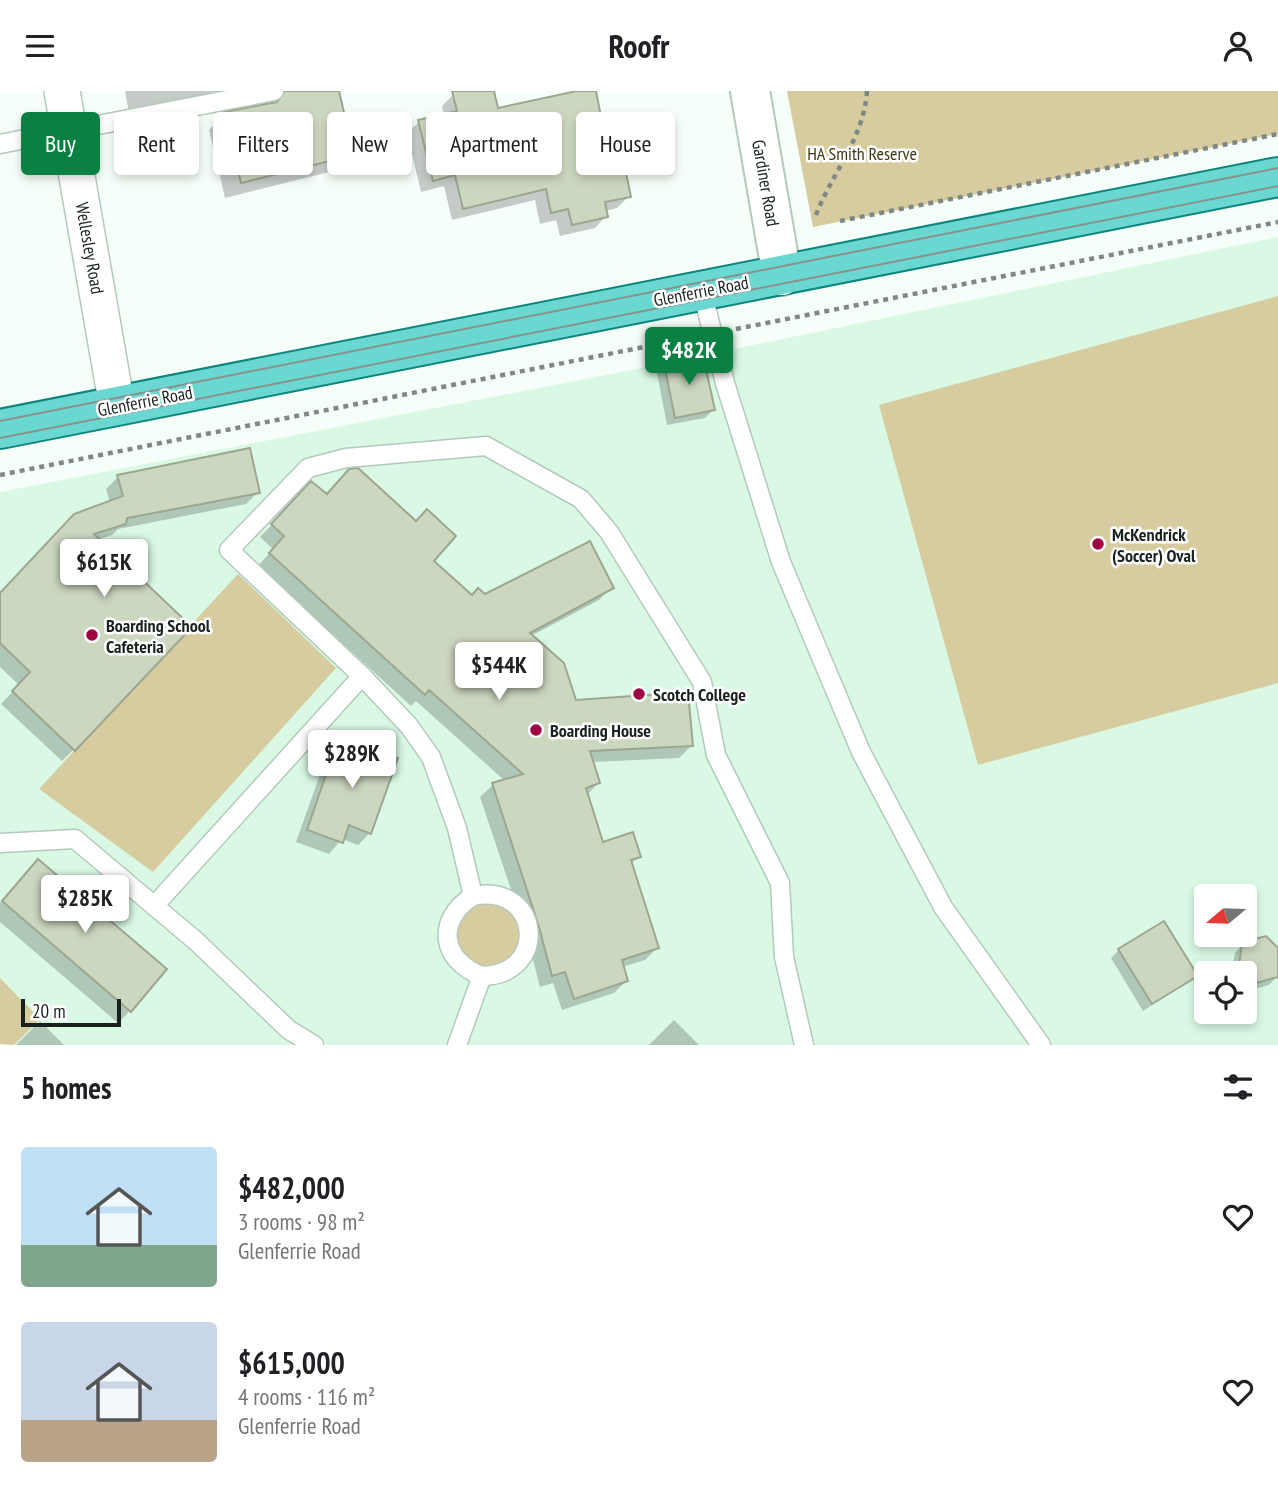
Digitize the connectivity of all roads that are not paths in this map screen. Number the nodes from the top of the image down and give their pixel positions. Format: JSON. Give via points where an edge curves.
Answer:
{"nodes":[{"id":1,"x":62,"y":91,"type":"edge"},
{"id":2,"x":274,"y":91,"type":"edge"},
{"id":3,"x":750,"y":91,"type":"edge"},
{"id":4,"x":66,"y":112,"type":"edge"},
{"id":5,"x":100,"y":124,"type":"edge"},
{"id":6,"x":21,"y":140,"type":"edge"},
{"id":7,"x":0,"y":144,"type":"edge"},
{"id":8,"x":77,"y":175,"type":"edge"},
{"id":9,"x":1278,"y":177,"type":"edge"},
{"id":10,"x":782,"y":276,"type":"junction"},
{"id":11,"x":702,"y":291,"type":"junction"},
{"id":12,"x":117,"y":406,"type":"junction"},
{"id":13,"x":0,"y":429,"type":"edge"},
{"id":14,"x":362,"y":676,"type":"junction"},
{"id":15,"x":0,"y":843,"type":"edge"},
{"id":16,"x":473,"y":896,"type":"junction"},
{"id":17,"x":154,"y":906,"type":"junction"},
{"id":18,"x":482,"y":976,"type":"junction"},
{"id":19,"x":314,"y":1045,"type":"edge"},
{"id":20,"x":457,"y":1045,"type":"edge"},
{"id":21,"x":804,"y":1045,"type":"edge"},
{"id":22,"x":1041,"y":1045,"type":"edge"}],
"edges":[{"from":1,"to":4,"type":"street","name":"Wellesley Road"},
{"from":2,"to":5,"type":"lane"},
{"from":3,"to":10,"type":"street","name":"Gardiner Road"},
{"from":6,"to":7,"type":"lane"},
{"from":8,"to":12,"type":"street","name":"Wellesley Road"},
{"from":9,"to":10,"type":"main road","name":"Glenferrie Road"},
{"from":10,"to":11,"type":"main road","name":"Glenferrie Road"},
{"from":11,"to":12,"type":"main road","name":"Glenferrie Road"},
{"from":11,"to":22,"type":"lane","via":[[781,562],[861,752],[943,907]]},
{"from":12,"to":13,"type":"main road","name":"Glenferrie Road"},
{"from":14,"to":16,"type":"lane","via":[[431,757],[457,828]]},
{"from":14,"to":17,"type":"lane"},
{"from":14,"to":21,"type":"lane","via":[[229,550],[308,468],[346,458],[486,446],[581,499],[609,532],[702,682],[716,755],[780,883],[784,957]]},
{"from":15,"to":17,"type":"lane","via":[[75,839]]},
{"from":16,"to":18,"type":"lane","via":[[453,913],[448,939],[459,964]]},
{"from":16,"to":18,"type":"lane","via":[[498,894],[510,899],[527,921],[529,936],[518,964],[508,972]]},
{"from":17,"to":19,"type":"lane","via":[[289,1030]]},
{"from":18,"to":20,"type":"lane"}]}
